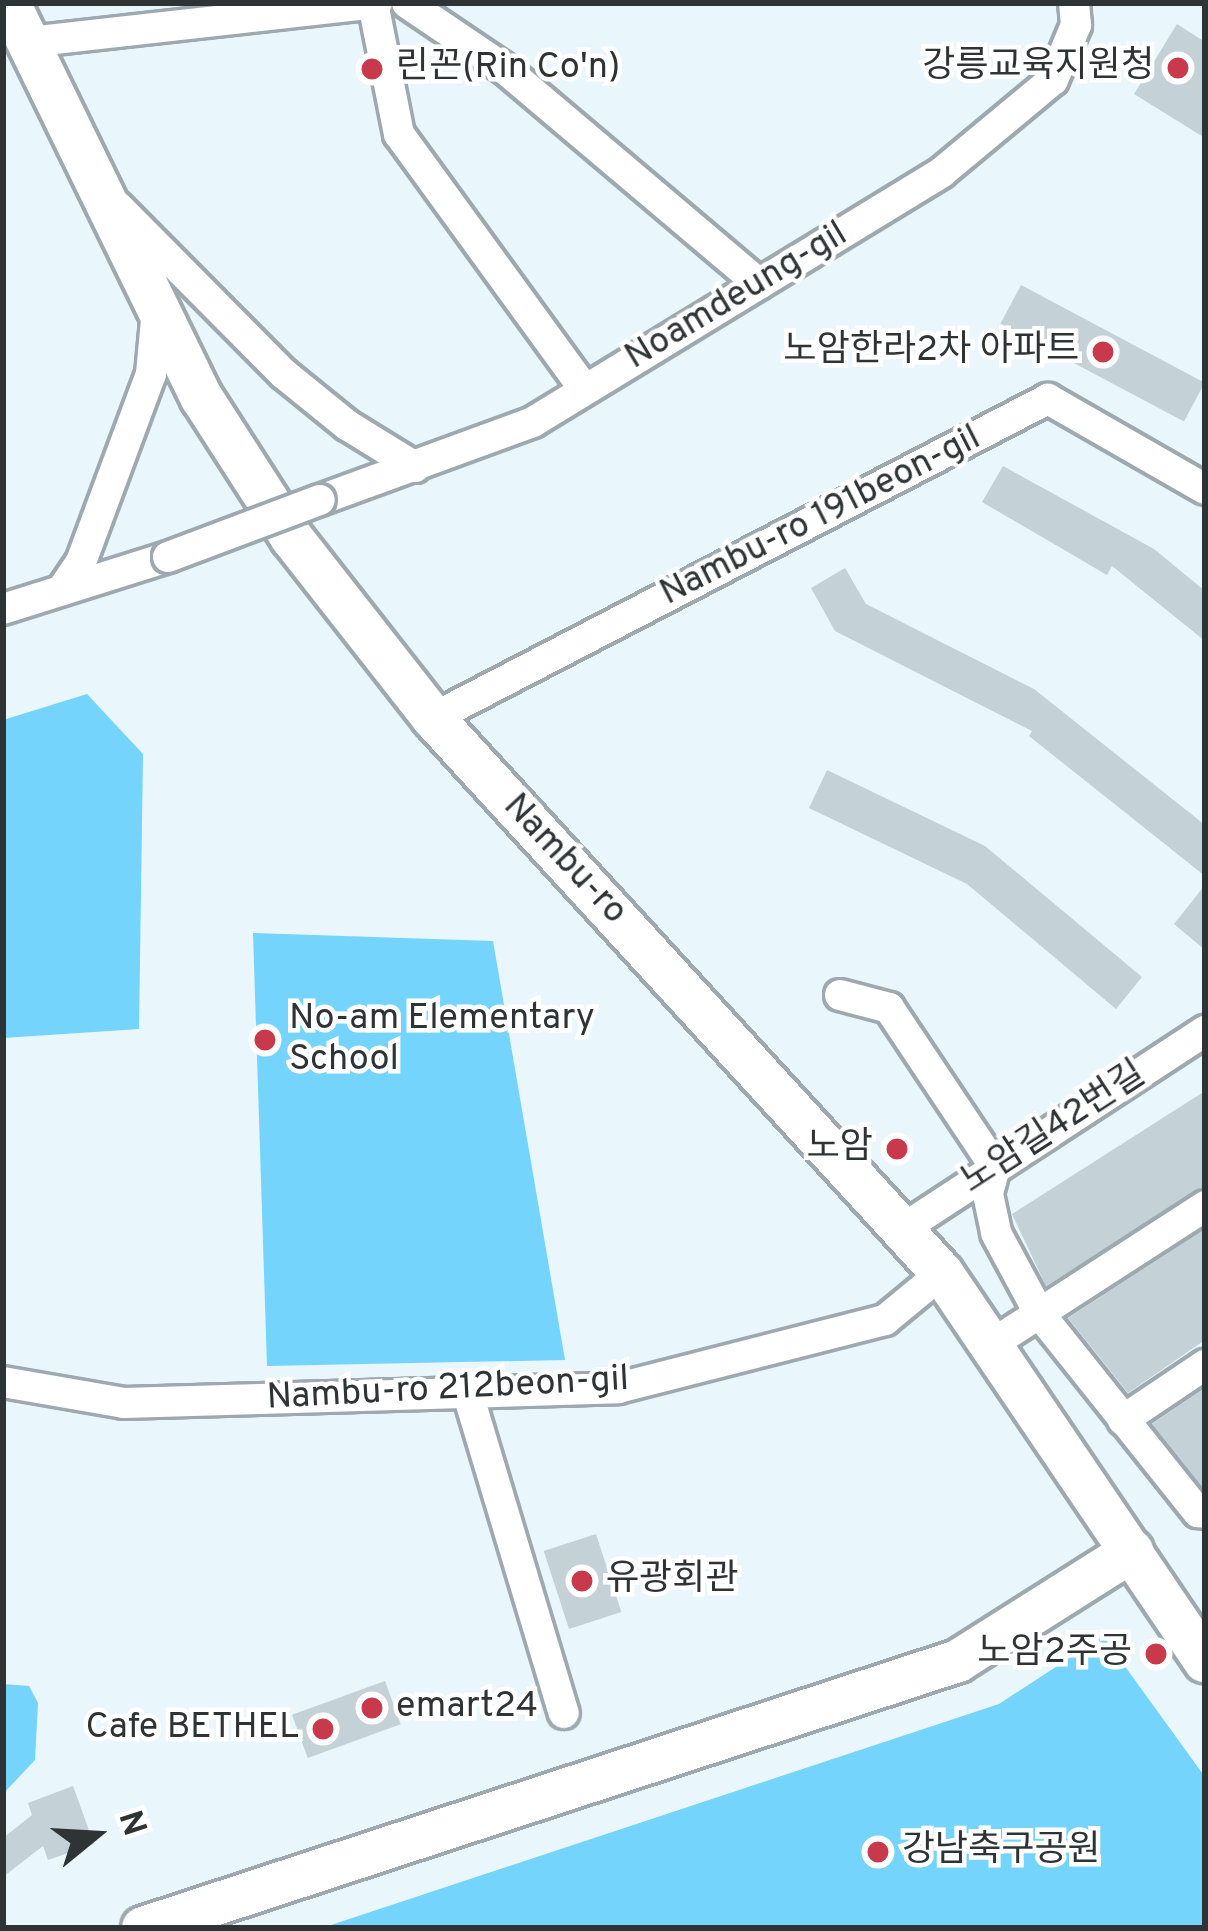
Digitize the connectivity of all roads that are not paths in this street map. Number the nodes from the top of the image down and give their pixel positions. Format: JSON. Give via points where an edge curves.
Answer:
{"nodes":[{"id":1,"x":9,"y":3,"type":"edge"},
{"id":2,"x":375,"y":3,"type":"edge"},
{"id":3,"x":407,"y":3,"type":"edge"},
{"id":4,"x":1071,"y":10,"type":"edge"},
{"id":5,"x":29,"y":42,"type":"junction"},
{"id":6,"x":103,"y":192,"type":"junction"},
{"id":7,"x":759,"y":284,"type":"junction"},
{"id":8,"x":158,"y":303,"type":"junction"},
{"id":9,"x":585,"y":390,"type":"junction"},
{"id":10,"x":415,"y":467,"type":"junction"},
{"id":11,"x":1205,"y":489,"type":"edge"},
{"id":12,"x":62,"y":590,"type":"junction"},
{"id":13,"x":3,"y":609,"type":"edge"},
{"id":14,"x":433,"y":718,"type":"junction"},
{"id":15,"x":840,"y":995,"type":"dead end"},
{"id":16,"x":1205,"y":1031,"type":"edge"},
{"id":17,"x":995,"y":1167,"type":"junction"},
{"id":18,"x":1205,"y":1206,"type":"edge"},
{"id":19,"x":904,"y":1228,"type":"junction"},
{"id":20,"x":942,"y":1273,"type":"junction"},
{"id":21,"x":1039,"y":1313,"type":"junction"},
{"id":22,"x":992,"y":1344,"type":"junction"},
{"id":23,"x":1205,"y":1365,"type":"edge"},
{"id":24,"x":3,"y":1382,"type":"edge"},
{"id":25,"x":468,"y":1394,"type":"junction"},
{"id":26,"x":1123,"y":1420,"type":"junction"},
{"id":27,"x":1205,"y":1513,"type":"edge"},
{"id":28,"x":1132,"y":1550,"type":"junction"},
{"id":29,"x":1205,"y":1661,"type":"edge"},
{"id":30,"x":564,"y":1713,"type":"dead end"},
{"id":31,"x":142,"y":1928,"type":"edge"}],
"edges":[{"from":1,"to":5,"type":"street","name":"Nambu-ro"},
{"from":2,"to":5,"type":"street"},
{"from":2,"to":9,"type":"street","via":[[399,134]]},
{"from":3,"to":7,"type":"street","via":[[505,69]]},
{"from":4,"to":7,"type":"street","name":"Noamdeung-gil","via":[[1053,80],[943,172]]},
{"from":5,"to":6,"type":"street","name":"Nambu-ro"},
{"from":6,"to":8,"type":"street","name":"Nambu-ro"},
{"from":6,"to":10,"type":"street","via":[[284,374]]},
{"from":7,"to":9,"type":"street","name":"Noamdeung-gil"},
{"from":8,"to":12,"type":"street","via":[[151,374]]},
{"from":8,"to":14,"type":"street","name":"Nambu-ro","via":[[248,474]]},
{"from":9,"to":10,"type":"street","name":"Noamdeung-gil","via":[[533,422]]},
{"from":10,"to":12,"type":"street","name":"Noamdeung-gil","bridge":true},
{"from":11,"to":14,"type":"street","name":"Nambu-ro 191beon-gil","via":[[1048,399]]},
{"from":12,"to":13,"type":"street"},
{"from":14,"to":19,"type":"street","name":"Nambu-ro"},
{"from":15,"to":17,"type":"street","via":[[889,1008]]},
{"from":16,"to":17,"type":"street","name":"노암길42번길"},
{"from":17,"to":19,"type":"street","name":"노암길42번길"},
{"from":17,"to":21,"type":"street","via":[[988,1194],[996,1233]]},
{"from":18,"to":21,"type":"street"},
{"from":19,"to":20,"type":"street","name":"Nambu-ro"},
{"from":20,"to":22,"type":"street","name":"Nambu-ro"},
{"from":20,"to":25,"type":"street","name":"Nambu-ro 212beon-gil","via":[[885,1320],[617,1388]]},
{"from":21,"to":22,"type":"street"},
{"from":21,"to":26,"type":"street"},
{"from":22,"to":28,"type":"street","name":"Nambu-ro"},
{"from":23,"to":26,"type":"street"},
{"from":24,"to":25,"type":"street","name":"Nambu-ro 212beon-gil","via":[[124,1403]]},
{"from":25,"to":30,"type":"street"},
{"from":26,"to":27,"type":"street"},
{"from":28,"to":29,"type":"street","name":"Nambu-ro"},
{"from":28,"to":31,"type":"street","via":[[958,1661]]}]}
